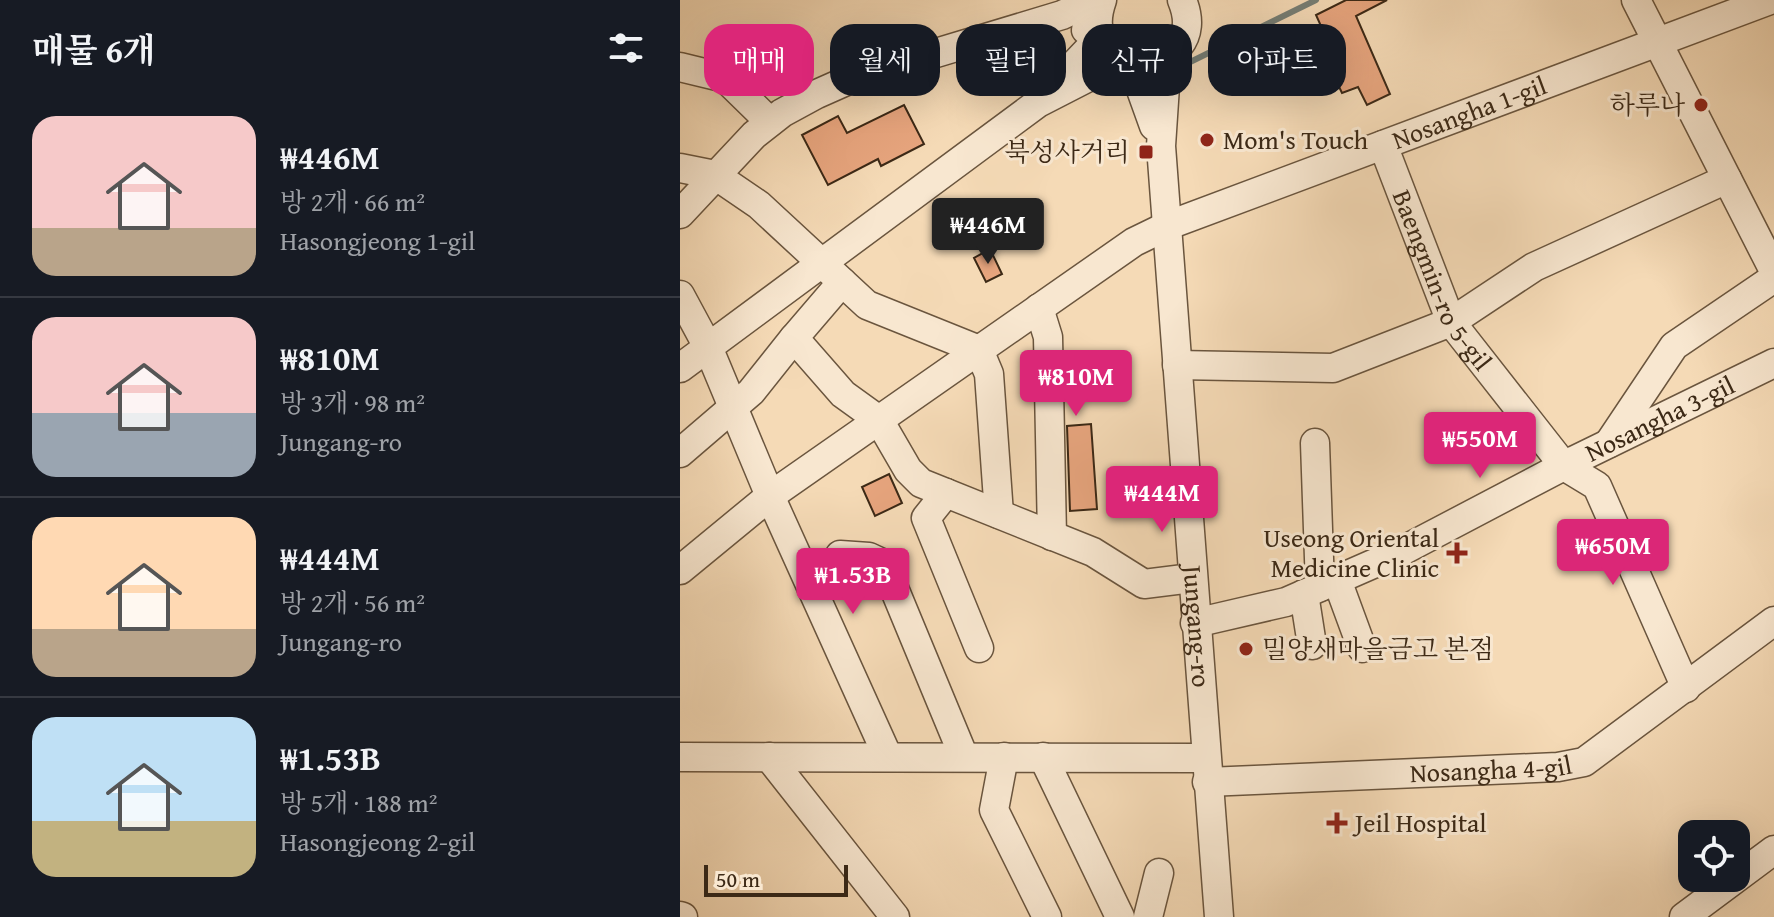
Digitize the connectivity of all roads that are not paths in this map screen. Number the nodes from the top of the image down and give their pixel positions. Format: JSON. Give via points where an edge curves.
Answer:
{"nodes":[{"id":1,"x":1094,"y":0,"type":"edge"},
{"id":2,"x":1102,"y":0,"type":"edge"},
{"id":3,"x":1636,"y":0,"type":"edge"},
{"id":4,"x":1770,"y":0,"type":"edge"},
{"id":5,"x":1033,"y":24,"type":"edge"},
{"id":6,"x":1098,"y":24,"type":"edge"},
{"id":7,"x":1657,"y":43,"type":"junction"},
{"id":8,"x":956,"y":47,"type":"edge"},
{"id":9,"x":1082,"y":57,"type":"edge"},
{"id":10,"x":680,"y":67,"type":"edge"},
{"id":11,"x":1082,"y":80,"type":"edge"},
{"id":12,"x":1143,"y":96,"type":"edge"},
{"id":13,"x":1164,"y":96,"type":"edge"},
{"id":14,"x":1038,"y":103,"type":"junction"},
{"id":15,"x":770,"y":122,"type":"junction"},
{"id":16,"x":1383,"y":145,"type":"junction"},
{"id":17,"x":1161,"y":146,"type":"junction"},
{"id":18,"x":680,"y":168,"type":"edge"},
{"id":19,"x":715,"y":175,"type":"junction"},
{"id":20,"x":1727,"y":179,"type":"junction"},
{"id":21,"x":680,"y":214,"type":"edge"},
{"id":22,"x":1169,"y":225,"type":"junction"},
{"id":23,"x":1774,"y":271,"type":"edge"},
{"id":24,"x":832,"y":272,"type":"junction"},
{"id":25,"x":1774,"y":278,"type":"edge"},
{"id":26,"x":680,"y":295,"type":"edge"},
{"id":27,"x":1039,"y":308,"type":"junction"},
{"id":28,"x":1451,"y":322,"type":"junction"},
{"id":29,"x":794,"y":338,"type":"junction"},
{"id":30,"x":708,"y":347,"type":"junction"},
{"id":31,"x":979,"y":350,"type":"junction"},
{"id":32,"x":1774,"y":363,"type":"edge"},
{"id":33,"x":1177,"y":365,"type":"junction"},
{"id":34,"x":680,"y":368,"type":"edge"},
{"id":35,"x":733,"y":408,"type":"junction"},
{"id":36,"x":879,"y":420,"type":"junction"},
{"id":37,"x":1315,"y":443,"type":"dead end"},
{"id":38,"x":1609,"y":444,"type":"junction"},
{"id":39,"x":680,"y":453,"type":"edge"},
{"id":40,"x":1564,"y":466,"type":"junction"},
{"id":41,"x":946,"y":493,"type":"junction"},
{"id":42,"x":770,"y":496,"type":"junction"},
{"id":43,"x":999,"y":514,"type":"junction"},
{"id":44,"x":1052,"y":536,"type":"junction"},
{"id":45,"x":840,"y":555,"type":"dead end"},
{"id":46,"x":680,"y":570,"type":"edge"},
{"id":47,"x":1192,"y":578,"type":"junction"},
{"id":48,"x":1320,"y":587,"type":"junction"},
{"id":49,"x":1348,"y":612,"type":"junction"},
{"id":50,"x":1774,"y":621,"type":"edge"},
{"id":51,"x":1195,"y":623,"type":"junction"},
{"id":52,"x":979,"y":648,"type":"dead end"},
{"id":53,"x":1362,"y":648,"type":"dead end"},
{"id":54,"x":1686,"y":688,"type":"junction"},
{"id":55,"x":680,"y":757,"type":"edge"},
{"id":56,"x":769,"y":757,"type":"junction"},
{"id":57,"x":888,"y":757,"type":"junction"},
{"id":58,"x":964,"y":757,"type":"junction"},
{"id":59,"x":1004,"y":757,"type":"junction"},
{"id":60,"x":1043,"y":757,"type":"junction"},
{"id":61,"x":1206,"y":770,"type":"junction"},
{"id":62,"x":1774,"y":850,"type":"edge"},
{"id":63,"x":1159,"y":873,"type":"dead end"},
{"id":64,"x":895,"y":917,"type":"edge"},
{"id":65,"x":1047,"y":917,"type":"edge"},
{"id":66,"x":1120,"y":917,"type":"edge"},
{"id":67,"x":1148,"y":917,"type":"edge"},
{"id":68,"x":1219,"y":917,"type":"edge"},
{"id":69,"x":1684,"y":917,"type":"edge"}],
"edges":[{"from":1,"to":5,"type":"street"},
{"from":2,"to":6,"type":"street"},
{"from":3,"to":7,"type":"street"},
{"from":4,"to":7,"type":"street","name":"Nosangha 1-gil"},
{"from":7,"to":16,"type":"street","name":"Nosangha 1-gil"},
{"from":7,"to":20,"type":"street"},
{"from":8,"to":15,"type":"street","via":[[853,78]]},
{"from":9,"to":14,"type":"street"},
{"from":10,"to":15,"type":"street","via":[[725,78]]},
{"from":11,"to":14,"type":"street"},
{"from":12,"to":17,"type":"street"},
{"from":13,"to":17,"type":"street"},
{"from":14,"to":24,"type":"street"},
{"from":15,"to":19,"type":"street"},
{"from":16,"to":22,"type":"street","name":"Nosangha 1-gil"},
{"from":16,"to":28,"type":"street","name":"Baengmin-ro 5-gil"},
{"from":17,"to":22,"type":"street","name":"Jungang-ro"},
{"from":18,"to":19,"type":"street"},
{"from":19,"to":21,"type":"street"},
{"from":19,"to":24,"type":"street","via":[[759,205]]},
{"from":20,"to":23,"type":"street"},
{"from":20,"to":28,"type":"street","via":[[1534,267]]},
{"from":22,"to":27,"type":"street","name":"Nosangha 1-gil","via":[[1134,242]]},
{"from":22,"to":33,"type":"street","name":"Jungang-ro"},
{"from":24,"to":29,"type":"street"},
{"from":24,"to":30,"type":"street"},
{"from":24,"to":31,"type":"street","via":[[867,305]]},
{"from":25,"to":38,"type":"street","via":[[1674,346]]},
{"from":26,"to":30,"type":"street"},
{"from":27,"to":31,"type":"street","name":"Nosangha 1-gil"},
{"from":27,"to":44,"type":"street","via":[[1048,337]]},
{"from":28,"to":33,"type":"street","via":[[1333,368]]},
{"from":28,"to":40,"type":"street","name":"Baengmin-ro 5-gil"},
{"from":29,"to":35,"type":"street"},
{"from":29,"to":36,"type":"street","via":[[843,394]]},
{"from":30,"to":34,"type":"street"},
{"from":30,"to":35,"type":"street"},
{"from":31,"to":36,"type":"street","name":"Nosangha 1-gil"},
{"from":31,"to":43,"type":"street","via":[[989,374]]},
{"from":32,"to":38,"type":"street","name":"Nosangha 3-gil"},
{"from":33,"to":47,"type":"street","name":"Jungang-ro"},
{"from":35,"to":39,"type":"street"},
{"from":35,"to":42,"type":"street"},
{"from":36,"to":41,"type":"street","via":[[908,470],[921,483]]},
{"from":36,"to":42,"type":"street","name":"Nosangha 1-gil"},
{"from":37,"to":48,"type":"street"},
{"from":38,"to":40,"type":"street","name":"Nosangha 3-gil"},
{"from":40,"to":48,"type":"street","name":"Nosangha 3-gil","via":[[1398,553]]},
{"from":40,"to":54,"type":"street","name":"Baengmin-ro 5-gil","via":[[1597,486]]},
{"from":41,"to":43,"type":"street"},
{"from":41,"to":52,"type":"street","via":[[926,518]]},
{"from":42,"to":46,"type":"street","name":"Nosangha 1-gil"},
{"from":42,"to":57,"type":"street"},
{"from":43,"to":44,"type":"street"},
{"from":44,"to":47,"type":"street","via":[[1093,552],[1144,584]]},
{"from":45,"to":58,"type":"street","via":[[884,564]]},
{"from":47,"to":51,"type":"street","name":"Jungang-ro"},
{"from":48,"to":49,"type":"street"},
{"from":48,"to":49,"type":"street","via":[[1310,635]]},
{"from":48,"to":51,"type":"street","name":"Nosangha 3-gil"},
{"from":49,"to":53,"type":"street"},
{"from":50,"to":54,"type":"street","name":"Nosangha 4-gil"},
{"from":51,"to":61,"type":"street","name":"Jungang-ro"},
{"from":54,"to":61,"type":"street","name":"Nosangha 4-gil","via":[[1584,762],[1558,767]]},
{"from":55,"to":56,"type":"street","name":"Nosangha 4-gil"},
{"from":56,"to":57,"type":"street","name":"Nosangha 4-gil"},
{"from":56,"to":64,"type":"street"},
{"from":57,"to":58,"type":"street","name":"Nosangha 4-gil"},
{"from":58,"to":59,"type":"street","name":"Nosangha 4-gil"},
{"from":59,"to":60,"type":"street","name":"Nosangha 4-gil"},
{"from":59,"to":65,"type":"street","via":[[994,810]]},
{"from":60,"to":61,"type":"street","name":"Nosangha 4-gil"},
{"from":60,"to":66,"type":"street"},
{"from":61,"to":68,"type":"street","name":"Jungang-ro"},
{"from":62,"to":69,"type":"street"},
{"from":63,"to":67,"type":"street"}]}
